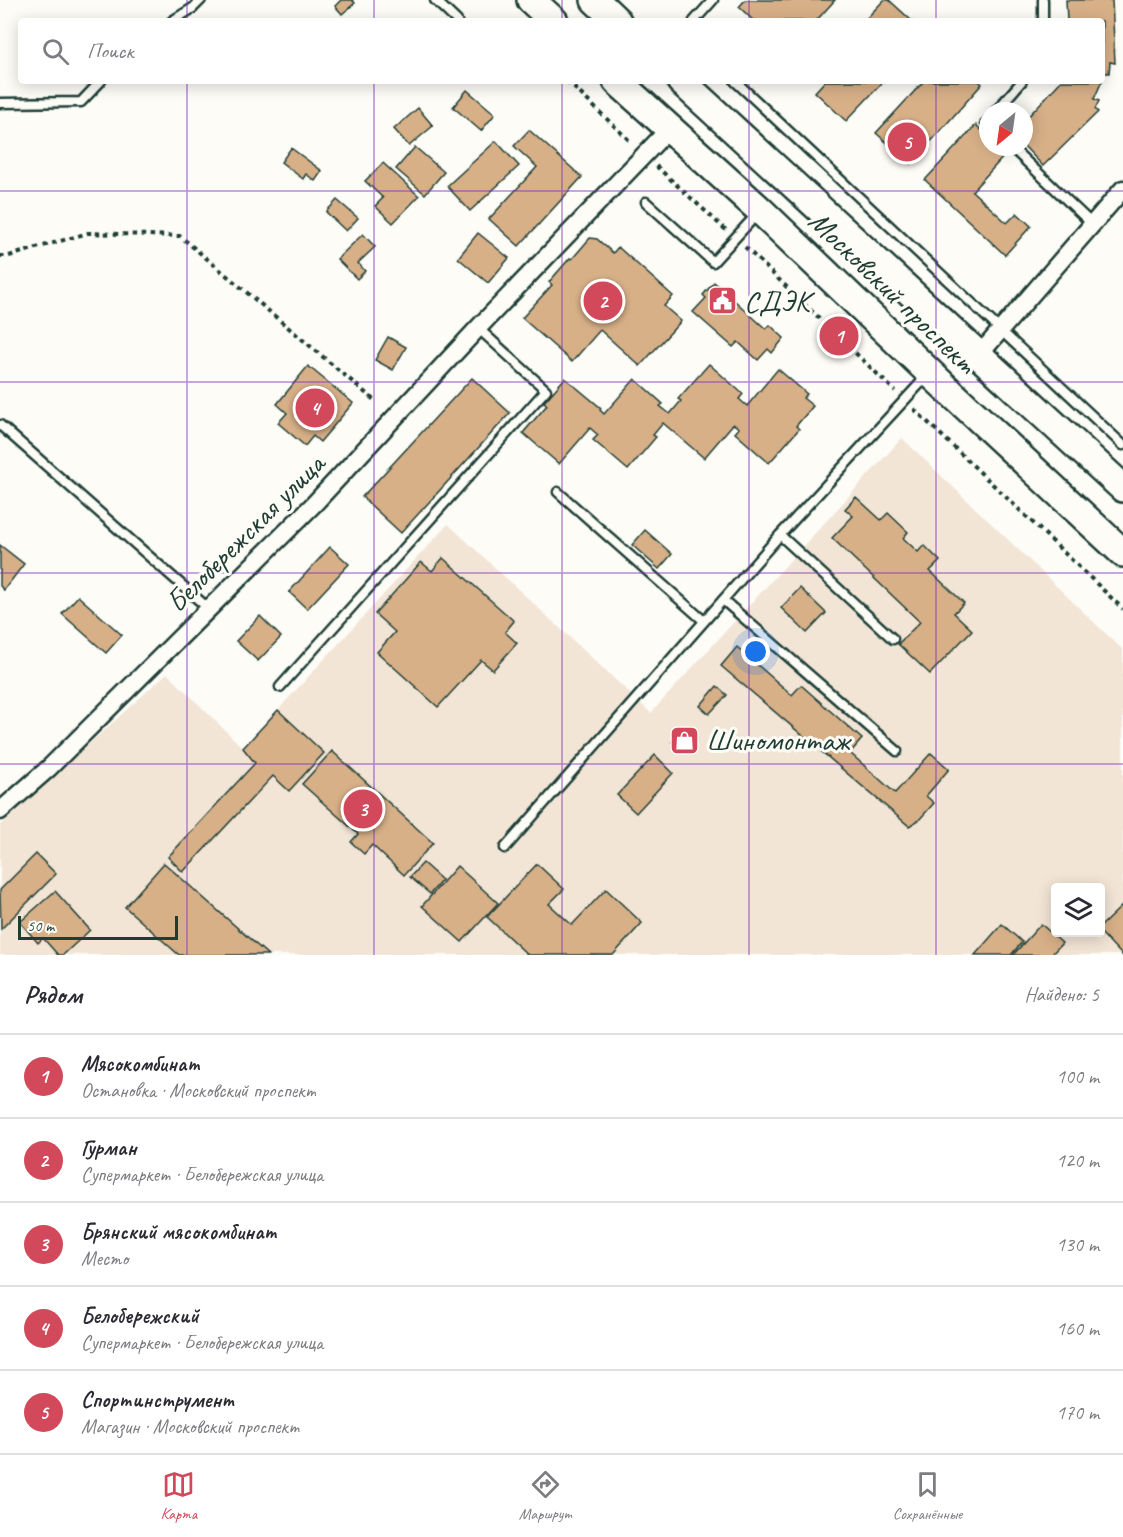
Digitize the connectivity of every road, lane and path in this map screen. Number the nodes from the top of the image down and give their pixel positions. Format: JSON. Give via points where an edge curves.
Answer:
{"nodes":[{"id":1,"x":201,"y":0,"type":"edge"},
{"id":2,"x":435,"y":0,"type":"edge"},
{"id":3,"x":531,"y":0,"type":"edge"},
{"id":4,"x":595,"y":0,"type":"edge"},
{"id":5,"x":713,"y":0,"type":"edge"},
{"id":6,"x":1043,"y":0,"type":"edge"},
{"id":7,"x":177,"y":18,"type":"edge"},
{"id":8,"x":454,"y":18,"type":"edge"},
{"id":9,"x":551,"y":18,"type":"edge"},
{"id":10,"x":614,"y":18,"type":"edge"},
{"id":11,"x":697,"y":18,"type":"edge"},
{"id":12,"x":1043,"y":18,"type":"edge"},
{"id":13,"x":98,"y":84,"type":"edge"},
{"id":14,"x":570,"y":84,"type":"edge"},
{"id":15,"x":620,"y":84,"type":"edge"},
{"id":16,"x":684,"y":84,"type":"edge"},
{"id":17,"x":738,"y":84,"type":"edge"},
{"id":18,"x":1019,"y":84,"type":"edge"},
{"id":19,"x":1004,"y":102,"type":"edge"},
{"id":20,"x":0,"y":103,"type":"edge"},
{"id":21,"x":669,"y":129,"type":"junction"},
{"id":22,"x":645,"y":156,"type":"junction"},
{"id":23,"x":1020,"y":156,"type":"edge"},
{"id":24,"x":1123,"y":189,"type":"edge"},
{"id":25,"x":646,"y":202,"type":"dead end"},
{"id":26,"x":760,"y":210,"type":"junction"},
{"id":27,"x":1092,"y":224,"type":"junction"},
{"id":28,"x":735,"y":238,"type":"junction"},
{"id":29,"x":0,"y":256,"type":"edge"},
{"id":30,"x":478,"y":328,"type":"junction"},
{"id":31,"x":1000,"y":330,"type":"junction"},
{"id":32,"x":978,"y":355,"type":"junction"},
{"id":33,"x":930,"y":373,"type":"junction"},
{"id":34,"x":374,"y":400,"type":"dead end"},
{"id":35,"x":905,"y":401,"type":"junction"},
{"id":36,"x":0,"y":425,"type":"edge"},
{"id":37,"x":1123,"y":445,"type":"edge"},
{"id":38,"x":1123,"y":488,"type":"edge"},
{"id":39,"x":558,"y":492,"type":"dead end"},
{"id":40,"x":780,"y":535,"type":"junction"},
{"id":41,"x":1123,"y":553,"type":"edge"},
{"id":42,"x":723,"y":600,"type":"junction"},
{"id":43,"x":209,"y":609,"type":"junction"},
{"id":44,"x":1123,"y":609,"type":"edge"},
{"id":45,"x":704,"y":621,"type":"junction"},
{"id":46,"x":893,"y":639,"type":"dead end"},
{"id":47,"x":280,"y":687,"type":"dead end"},
{"id":48,"x":897,"y":751,"type":"dead end"},
{"id":49,"x":0,"y":811,"type":"edge"},
{"id":50,"x":505,"y":848,"type":"dead end"}],
"edges":[{"from":1,"to":7,"type":"lane"},
{"from":2,"to":8,"type":"lane"},
{"from":3,"to":9,"type":"main road"},
{"from":4,"to":10,"type":"main road"},
{"from":5,"to":11,"type":"lane"},
{"from":6,"to":12,"type":"lane"},
{"from":13,"to":20,"type":"lane","via":[[81,102]]},
{"from":14,"to":22,"type":"path"},
{"from":15,"to":21,"type":"main road","name":"Московский проспект"},
{"from":16,"to":32,"type":"main road","name":"Московский проспект"},
{"from":17,"to":31,"type":"lane"},
{"from":18,"to":19,"type":"lane"},
{"from":21,"to":22,"type":"street","name":"Белобережская улица"},
{"from":21,"to":26,"type":"main road","name":"Московский проспект"},
{"from":22,"to":28,"type":"path"},
{"from":22,"to":30,"type":"street","name":"Белобережская улица"},
{"from":23,"to":27,"type":"lane"},
{"from":24,"to":27,"type":"street"},
{"from":25,"to":28,"type":"lane","via":[[713,261]]},
{"from":26,"to":28,"type":"lane"},
{"from":26,"to":33,"type":"main road","name":"Московский проспект"},
{"from":27,"to":31,"type":"street"},
{"from":28,"to":35,"type":"path"},
{"from":29,"to":34,"type":"path","via":[[88,233],[180,236]]},
{"from":30,"to":43,"type":"street","name":"Белобережская улица","via":[[314,504]]},
{"from":30,"to":47,"type":"lane","via":[[546,390]]},
{"from":31,"to":32,"type":"street"},
{"from":31,"to":37,"type":"lane"},
{"from":32,"to":38,"type":"main road","name":"Московский проспект"},
{"from":33,"to":35,"type":"lane"},
{"from":33,"to":41,"type":"main road","name":"Московский проспект"},
{"from":35,"to":40,"type":"lane"},
{"from":35,"to":44,"type":"path"},
{"from":36,"to":43,"type":"lane"},
{"from":39,"to":45,"type":"lane"},
{"from":40,"to":42,"type":"lane"},
{"from":40,"to":46,"type":"lane"},
{"from":42,"to":45,"type":"lane"},
{"from":42,"to":48,"type":"lane"},
{"from":43,"to":49,"type":"street","name":"Белобережская улица","via":[[49,768]]},
{"from":45,"to":50,"type":"lane"}]}
